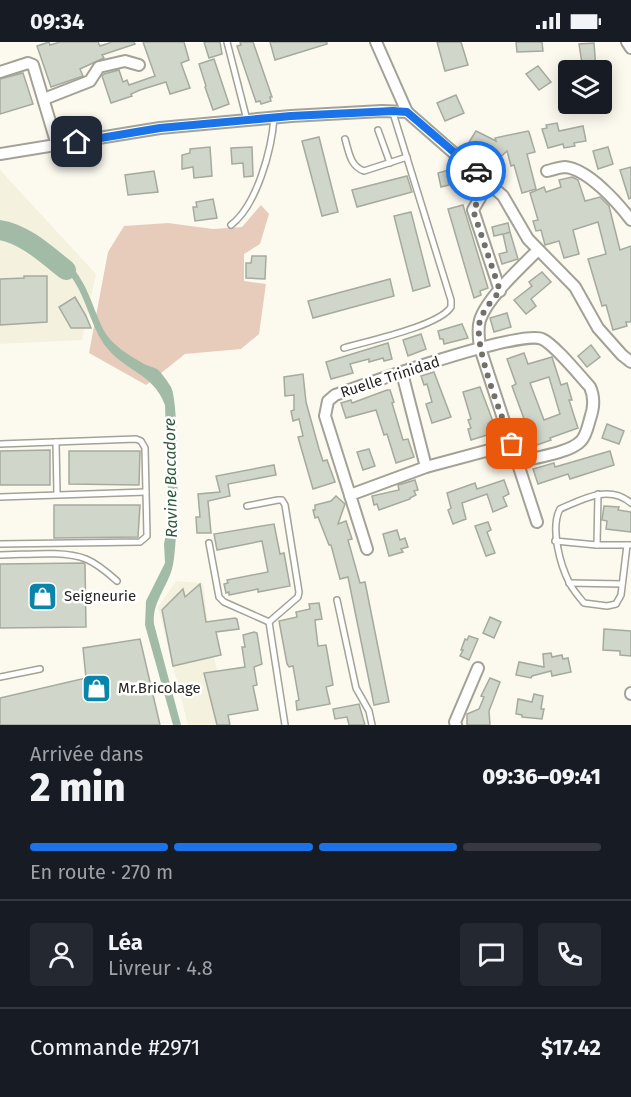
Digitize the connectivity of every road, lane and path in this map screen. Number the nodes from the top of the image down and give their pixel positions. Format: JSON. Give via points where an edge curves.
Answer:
{"nodes":[{"id":1,"x":227,"y":42,"type":"edge"},
{"id":2,"x":376,"y":42,"type":"edge"},
{"id":3,"x":627,"y":42,"type":"edge"},
{"id":4,"x":631,"y":48,"type":"edge"},
{"id":5,"x":139,"y":65,"type":"dead end"},
{"id":6,"x":0,"y":72,"type":"edge"},
{"id":7,"x":44,"y":99,"type":"junction"},
{"id":8,"x":393,"y":111,"type":"junction"},
{"id":9,"x":407,"y":112,"type":"junction"},
{"id":10,"x":274,"y":117,"type":"junction"},
{"id":11,"x":247,"y":120,"type":"junction"},
{"id":12,"x":378,"y":130,"type":"dead end"},
{"id":13,"x":345,"y":139,"type":"dead end"},
{"id":14,"x":57,"y":145,"type":"junction"},
{"id":15,"x":0,"y":154,"type":"edge"},
{"id":16,"x":407,"y":157,"type":"junction"},
{"id":17,"x":390,"y":162,"type":"junction"},
{"id":18,"x":547,"y":171,"type":"dead end"},
{"id":19,"x":489,"y":182,"type":"junction"},
{"id":20,"x":631,"y":220,"type":"edge"},
{"id":21,"x":231,"y":225,"type":"dead end"},
{"id":22,"x":538,"y":250,"type":"junction"},
{"id":23,"x":500,"y":291,"type":"junction"},
{"id":24,"x":344,"y":348,"type":"dead end"},
{"id":25,"x":480,"y":348,"type":"junction"},
{"id":26,"x":631,"y":362,"type":"edge"},
{"id":27,"x":402,"y":373,"type":"junction"},
{"id":28,"x":56,"y":442,"type":"junction"},
{"id":29,"x":0,"y":444,"type":"edge"},
{"id":30,"x":512,"y":444,"type":"junction"},
{"id":31,"x":517,"y":462,"type":"junction"},
{"id":32,"x":426,"y":467,"type":"junction"},
{"id":33,"x":146,"y":492,"type":"junction"},
{"id":34,"x":57,"y":494,"type":"junction"},
{"id":35,"x":598,"y":494,"type":"junction"},
{"id":36,"x":350,"y":495,"type":"junction"},
{"id":37,"x":0,"y":496,"type":"edge"},
{"id":38,"x":631,"y":503,"type":"edge"},
{"id":39,"x":247,"y":506,"type":"dead end"},
{"id":40,"x":537,"y":522,"type":"dead end"},
{"id":41,"x":555,"y":541,"type":"junction"},
{"id":42,"x":209,"y":543,"type":"dead end"},
{"id":43,"x":0,"y":544,"type":"edge"},
{"id":44,"x":597,"y":545,"type":"junction"},
{"id":45,"x":629,"y":545,"type":"edge"},
{"id":46,"x":367,"y":549,"type":"dead end"},
{"id":47,"x":0,"y":555,"type":"edge"},
{"id":48,"x":117,"y":581,"type":"dead end"},
{"id":49,"x":569,"y":584,"type":"junction"},
{"id":50,"x":622,"y":584,"type":"junction"},
{"id":51,"x":337,"y":600,"type":"dead end"},
{"id":52,"x":269,"y":622,"type":"junction"},
{"id":53,"x":478,"y":668,"type":"dead end"},
{"id":54,"x":40,"y":669,"type":"dead end"},
{"id":55,"x":0,"y":677,"type":"edge"},
{"id":56,"x":285,"y":725,"type":"edge"},
{"id":57,"x":372,"y":725,"type":"edge"},
{"id":58,"x":456,"y":725,"type":"edge"}],
"edges":[{"from":1,"to":11,"type":"lane"},
{"from":2,"to":9,"type":"street"},
{"from":3,"to":4,"type":"street"},
{"from":5,"to":7,"type":"street","via":[[125,61],[99,67],[90,81]]},
{"from":6,"to":7,"type":"street","via":[[32,64]]},
{"from":7,"to":14,"type":"street"},
{"from":8,"to":9,"type":"street"},
{"from":8,"to":10,"type":"street"},
{"from":8,"to":16,"type":"lane"},
{"from":9,"to":19,"type":"street"},
{"from":10,"to":11,"type":"street"},
{"from":10,"to":21,"type":"lane","via":[[273,137],[263,169],[248,206]]},
{"from":11,"to":14,"type":"street","via":[[160,128]]},
{"from":12,"to":17,"type":"lane"},
{"from":13,"to":17,"type":"lane","via":[[353,164],[359,169],[364,171]]},
{"from":14,"to":15,"type":"street"},
{"from":16,"to":17,"type":"lane"},
{"from":16,"to":24,"type":"lane","via":[[451,307],[421,325]]},
{"from":18,"to":20,"type":"street","via":[[566,167],[584,175],[619,204]]},
{"from":19,"to":22,"type":"street","via":[[503,196]]},
{"from":19,"to":23,"type":"street","via":[[473,210]]},
{"from":22,"to":23,"type":"street"},
{"from":22,"to":26,"type":"street","via":[[575,287],[598,328]]},
{"from":23,"to":25,"type":"street","via":[[480,318]]},
{"from":25,"to":27,"type":"street","name":"Ruelle Trinidad"},
{"from":25,"to":30,"type":"street"},
{"from":25,"to":31,"type":"street","name":"Ruelle Trinidad","via":[[533,336],[544,339],[590,387],[594,397],[592,414],[578,444]]},
{"from":27,"to":32,"type":"street"},
{"from":27,"to":36,"type":"street","name":"Ruelle Trinidad","via":[[334,395],[326,406],[325,416]]},
{"from":28,"to":29,"type":"lane"},
{"from":28,"to":33,"type":"lane","via":[[141,441],[145,448]]},
{"from":28,"to":34,"type":"lane"},
{"from":30,"to":31,"type":"street"},
{"from":30,"to":32,"type":"street"},
{"from":31,"to":40,"type":"street"},
{"from":32,"to":36,"type":"street"},
{"from":33,"to":34,"type":"lane"},
{"from":33,"to":43,"type":"lane","via":[[147,536],[141,542]]},
{"from":34,"to":37,"type":"lane"},
{"from":35,"to":38,"type":"lane","via":[[620,495]]},
{"from":35,"to":41,"type":"lane","via":[[560,509]]},
{"from":35,"to":44,"type":"lane"},
{"from":36,"to":46,"type":"street","name":"Ruelle Trinidad"},
{"from":39,"to":52,"type":"lane","via":[[278,500],[285,504],[299,595]]},
{"from":41,"to":44,"type":"lane"},
{"from":41,"to":49,"type":"lane"},
{"from":42,"to":52,"type":"lane","via":[[221,600]]},
{"from":44,"to":45,"type":"lane"},
{"from":45,"to":50,"type":"lane"},
{"from":47,"to":48,"type":"lane","via":[[84,558]]},
{"from":49,"to":50,"type":"lane"},
{"from":49,"to":50,"type":"lane","via":[[584,603],[607,606],[616,604]]},
{"from":51,"to":57,"type":"lane","via":[[356,688]]},
{"from":52,"to":56,"type":"lane"},
{"from":53,"to":58,"type":"street"},
{"from":54,"to":55,"type":"lane"}]}
